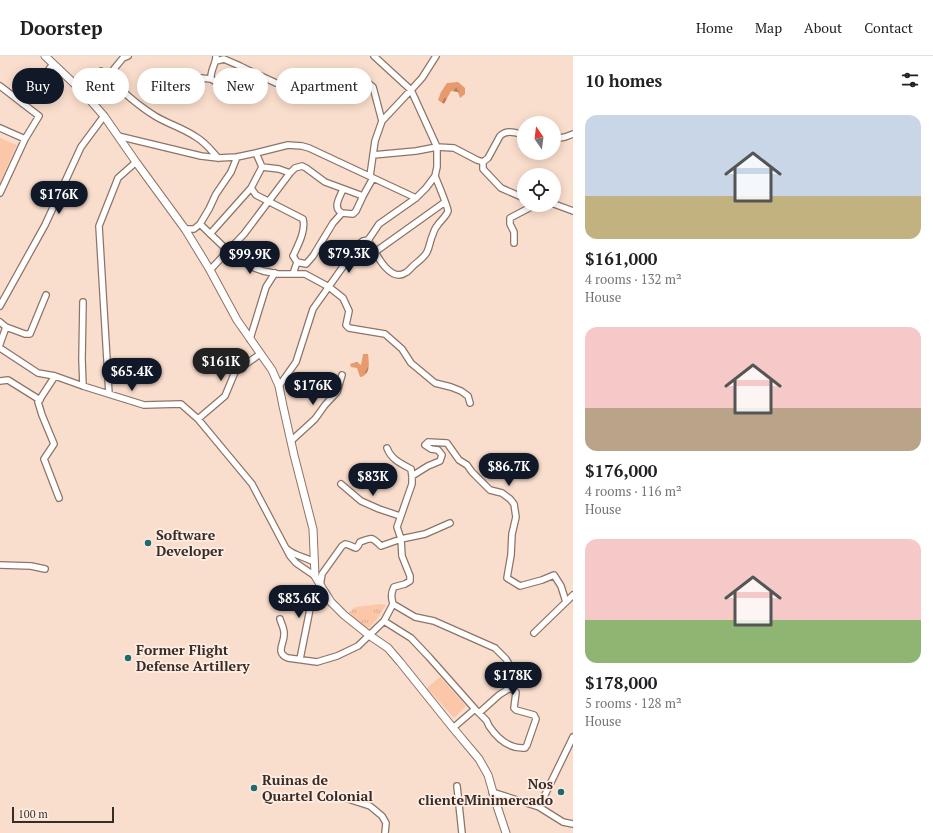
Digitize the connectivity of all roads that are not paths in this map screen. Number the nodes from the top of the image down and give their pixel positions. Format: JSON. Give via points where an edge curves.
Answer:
{"nodes":[{"id":1,"x":45,"y":56,"type":"edge"},
{"id":2,"x":128,"y":56,"type":"edge"},
{"id":3,"x":374,"y":56,"type":"edge"},
{"id":4,"x":436,"y":56,"type":"edge"},
{"id":5,"x":216,"y":58,"type":"edge"},
{"id":6,"x":53,"y":64,"type":"junction"},
{"id":7,"x":50,"y":68,"type":"edge"},
{"id":8,"x":115,"y":68,"type":"edge"},
{"id":9,"x":243,"y":68,"type":"edge"},
{"id":10,"x":205,"y":78,"type":"edge"},
{"id":11,"x":211,"y":79,"type":"joint"},
{"id":12,"x":268,"y":80,"type":"edge"},
{"id":13,"x":72,"y":82,"type":"edge"},
{"id":14,"x":0,"y":86,"type":"edge"},
{"id":15,"x":411,"y":90,"type":"junction"},
{"id":16,"x":12,"y":95,"type":"edge"},
{"id":17,"x":129,"y":95,"type":"edge"},
{"id":18,"x":24,"y":104,"type":"edge"},
{"id":19,"x":94,"y":104,"type":"edge"},
{"id":20,"x":104,"y":116,"type":"junction"},
{"id":21,"x":382,"y":121,"type":"junction"},
{"id":22,"x":0,"y":128,"type":"edge"},
{"id":23,"x":517,"y":134,"type":"edge"},
{"id":24,"x":573,"y":134,"type":"edge"},
{"id":25,"x":118,"y":136,"type":"junction"},
{"id":26,"x":561,"y":138,"type":"edge"},
{"id":27,"x":25,"y":140,"type":"junction"},
{"id":28,"x":436,"y":147,"type":"junction"},
{"id":29,"x":256,"y":153,"type":"junction"},
{"id":30,"x":373,"y":155,"type":"junction"},
{"id":31,"x":236,"y":156,"type":"junction"},
{"id":32,"x":218,"y":158,"type":"junction"},
{"id":33,"x":136,"y":162,"type":"junction"},
{"id":34,"x":483,"y":162,"type":"junction"},
{"id":35,"x":262,"y":168,"type":"junction"},
{"id":36,"x":290,"y":173,"type":"junction"},
{"id":37,"x":435,"y":176,"type":"junction"},
{"id":38,"x":371,"y":177,"type":"junction"},
{"id":39,"x":251,"y":188,"type":"junction"},
{"id":40,"x":343,"y":189,"type":"junction"},
{"id":41,"x":0,"y":193,"type":"edge"},
{"id":42,"x":517,"y":195,"type":"edge"},
{"id":43,"x":363,"y":196,"type":"junction"},
{"id":44,"x":416,"y":198,"type":"junction"},
{"id":45,"x":269,"y":201,"type":"junction"},
{"id":46,"x":445,"y":202,"type":"junction"},
{"id":47,"x":561,"y":207,"type":"edge"},
{"id":48,"x":573,"y":211,"type":"edge"},
{"id":49,"x":520,"y":212,"type":"edge"},
{"id":50,"x":342,"y":213,"type":"junction"},
{"id":51,"x":200,"y":224,"type":"junction"},
{"id":52,"x":184,"y":229,"type":"junction"},
{"id":53,"x":210,"y":234,"type":"junction"},
{"id":54,"x":368,"y":240,"type":"junction"},
{"id":55,"x":514,"y":243,"type":"dead end"},
{"id":56,"x":228,"y":251,"type":"junction"},
{"id":57,"x":375,"y":252,"type":"junction"},
{"id":58,"x":297,"y":262,"type":"junction"},
{"id":59,"x":210,"y":270,"type":"junction"},
{"id":60,"x":275,"y":273,"type":"junction"},
{"id":61,"x":293,"y":274,"type":"junction"},
{"id":62,"x":329,"y":287,"type":"junction"},
{"id":63,"x":46,"y":295,"type":"dead end"},
{"id":64,"x":83,"y":302,"type":"dead end"},
{"id":65,"x":0,"y":306,"type":"edge"},
{"id":66,"x":0,"y":322,"type":"edge"},
{"id":67,"x":6,"y":327,"type":"junction"},
{"id":68,"x":250,"y":339,"type":"junction"},
{"id":69,"x":0,"y":344,"type":"edge"},
{"id":70,"x":0,"y":348,"type":"edge"},
{"id":71,"x":260,"y":354,"type":"junction"},
{"id":72,"x":342,"y":375,"type":"dead end"},
{"id":73,"x":55,"y":376,"type":"junction"},
{"id":74,"x":0,"y":381,"type":"edge"},
{"id":75,"x":83,"y":386,"type":"junction"},
{"id":76,"x":279,"y":386,"type":"junction"},
{"id":77,"x":109,"y":394,"type":"junction"},
{"id":78,"x":40,"y":400,"type":"junction"},
{"id":79,"x":470,"y":403,"type":"dead end"},
{"id":80,"x":198,"y":419,"type":"junction"},
{"id":81,"x":291,"y":441,"type":"junction"},
{"id":82,"x":387,"y":448,"type":"dead end"},
{"id":83,"x":412,"y":476,"type":"junction"},
{"id":84,"x":342,"y":484,"type":"dead end"},
{"id":85,"x":59,"y":498,"type":"dead end"},
{"id":86,"x":400,"y":516,"type":"junction"},
{"id":87,"x":450,"y":523,"type":"dead end"},
{"id":88,"x":401,"y":539,"type":"junction"},
{"id":89,"x":285,"y":548,"type":"junction"},
{"id":90,"x":314,"y":549,"type":"junction"},
{"id":91,"x":296,"y":555,"type":"junction"},
{"id":92,"x":314,"y":562,"type":"junction"},
{"id":93,"x":0,"y":565,"type":"edge"},
{"id":94,"x":45,"y":569,"type":"dead end"},
{"id":95,"x":315,"y":576,"type":"junction"},
{"id":96,"x":322,"y":589,"type":"junction"},
{"id":97,"x":573,"y":595,"type":"edge"},
{"id":98,"x":566,"y":602,"type":"junction"},
{"id":99,"x":393,"y":604,"type":"junction"},
{"id":100,"x":280,"y":619,"type":"dead end"},
{"id":101,"x":384,"y":621,"type":"junction"},
{"id":102,"x":534,"y":633,"type":"dead end"},
{"id":103,"x":369,"y":635,"type":"junction"},
{"id":104,"x":300,"y":659,"type":"junction"},
{"id":105,"x":510,"y":688,"type":"junction"},
{"id":106,"x":477,"y":711,"type":"junction"},
{"id":107,"x":453,"y":728,"type":"junction"},
{"id":108,"x":573,"y":737,"type":"edge"},
{"id":109,"x":457,"y":786,"type":"dead end"},
{"id":110,"x":492,"y":792,"type":"junction"},
{"id":111,"x":348,"y":799,"type":"dead end"},
{"id":112,"x":539,"y":807,"type":"junction"},
{"id":113,"x":573,"y":824,"type":"edge"},
{"id":114,"x":385,"y":833,"type":"edge"},
{"id":115,"x":462,"y":833,"type":"edge"},
{"id":116,"x":506,"y":833,"type":"edge"}],
"edges":[{"from":1,"to":6,"type":"street"},
{"from":2,"to":8,"type":"street"},
{"from":3,"to":15,"type":"street"},
{"from":4,"to":15,"type":"street"},
{"from":5,"to":9,"type":"street"},
{"from":5,"to":11,"type":"street"},
{"from":6,"to":7,"type":"street"},
{"from":6,"to":13,"type":"street"},
{"from":10,"to":11,"type":"street"},
{"from":12,"to":21,"type":"street","via":[[276,83],[299,84],[318,79],[367,82],[373,87]]},
{"from":14,"to":16,"type":"street"},
{"from":15,"to":21,"type":"street"},
{"from":15,"to":28,"type":"street"},
{"from":17,"to":32,"type":"street","via":[[155,116],[196,136]]},
{"from":18,"to":27,"type":"street","via":[[39,116]]},
{"from":19,"to":20,"type":"street"},
{"from":20,"to":25,"type":"street"},
{"from":20,"to":65,"type":"street","via":[[81,147],[45,226]]},
{"from":21,"to":30,"type":"street"},
{"from":22,"to":27,"type":"street"},
{"from":23,"to":34,"type":"street","via":[[502,133]]},
{"from":24,"to":26,"type":"street"},
{"from":25,"to":32,"type":"street"},
{"from":25,"to":33,"type":"street"},
{"from":27,"to":41,"type":"street"},
{"from":28,"to":30,"type":"street"},
{"from":28,"to":34,"type":"street","via":[[454,148]]},
{"from":28,"to":37,"type":"street"},
{"from":29,"to":31,"type":"street"},
{"from":29,"to":35,"type":"street"},
{"from":29,"to":38,"type":"street","via":[[288,145],[302,146]]},
{"from":30,"to":38,"type":"street"},
{"from":31,"to":32,"type":"street"},
{"from":31,"to":51,"type":"street","via":[[231,172]]},
{"from":33,"to":52,"type":"street"},
{"from":33,"to":77,"type":"street","via":[[118,178],[99,226]]},
{"from":34,"to":42,"type":"street","via":[[483,169],[501,188]]},
{"from":35,"to":36,"type":"street","via":[[279,168]]},
{"from":35,"to":39,"type":"street"},
{"from":36,"to":40,"type":"street","via":[[302,166],[325,182]]},
{"from":36,"to":45,"type":"street"},
{"from":37,"to":44,"type":"street"},
{"from":37,"to":46,"type":"street"},
{"from":38,"to":43,"type":"street"},
{"from":38,"to":44,"type":"street"},
{"from":39,"to":45,"type":"street","via":[[256,195]]},
{"from":39,"to":53,"type":"street"},
{"from":40,"to":43,"type":"street"},
{"from":40,"to":50,"type":"street","via":[[337,207]]},
{"from":43,"to":50,"type":"street","via":[[353,214]]},
{"from":44,"to":54,"type":"street","via":[[379,224]]},
{"from":45,"to":56,"type":"street"},
{"from":45,"to":58,"type":"street","via":[[304,219],[305,225],[292,256]]},
{"from":46,"to":57,"type":"street"},
{"from":46,"to":57,"type":"street","via":[[448,210],[437,226],[427,252],[406,273],[395,275],[384,266]]},
{"from":47,"to":48,"type":"street"},
{"from":49,"to":55,"type":"street","via":[[510,218]]},
{"from":50,"to":58,"type":"street","via":[[306,264]]},
{"from":51,"to":52,"type":"street","via":[[194,229]]},
{"from":51,"to":53,"type":"street"},
{"from":52,"to":59,"type":"street"},
{"from":53,"to":56,"type":"street"},
{"from":54,"to":57,"type":"street"},
{"from":54,"to":62,"type":"street","via":[[359,244]]},
{"from":56,"to":59,"type":"street"},
{"from":56,"to":60,"type":"street","via":[[252,267]]},
{"from":58,"to":61,"type":"street"},
{"from":59,"to":68,"type":"street"},
{"from":60,"to":61,"type":"street"},
{"from":60,"to":68,"type":"street","via":[[266,287]]},
{"from":61,"to":62,"type":"street","via":[[305,274]]},
{"from":62,"to":76,"type":"street","via":[[313,309],[296,362]]},
{"from":62,"to":79,"type":"street","via":[[343,298],[349,311],[346,325],[349,328],[385,334],[402,348],[411,363],[435,383],[461,391],[468,396]]},
{"from":63,"to":67,"type":"street","via":[[30,334]]},
{"from":64,"to":75,"type":"street"},
{"from":66,"to":67,"type":"street"},
{"from":67,"to":69,"type":"street"},
{"from":68,"to":71,"type":"street"},
{"from":70,"to":73,"type":"street","via":[[38,373]]},
{"from":71,"to":76,"type":"street","via":[[272,370]]},
{"from":71,"to":80,"type":"street","via":[[235,372],[225,396]]},
{"from":72,"to":81,"type":"street","via":[[337,392],[315,419]]},
{"from":73,"to":75,"type":"street"},
{"from":73,"to":78,"type":"street"},
{"from":74,"to":78,"type":"street","via":[[8,380]]},
{"from":75,"to":77,"type":"street"},
{"from":76,"to":81,"type":"street"},
{"from":77,"to":80,"type":"street","via":[[144,405],[181,404]]},
{"from":78,"to":85,"type":"street","via":[[38,402],[42,415],[54,444],[44,459]]},
{"from":80,"to":89,"type":"street","via":[[252,484]]},
{"from":81,"to":90,"type":"street","via":[[313,529]]},
{"from":82,"to":83,"type":"street","via":[[392,458],[411,469]]},
{"from":83,"to":86,"type":"street","via":[[412,484]]},
{"from":83,"to":98,"type":"street","via":[[440,461],[442,455],[438,450],[425,445],[428,442],[447,443],[459,460],[490,490],[502,493],[514,504],[516,517],[507,578],[520,586],[554,575]]},
{"from":84,"to":86,"type":"street","via":[[361,501]]},
{"from":86,"to":88,"type":"street","via":[[397,527]]},
{"from":87,"to":88,"type":"street","via":[[424,534]]},
{"from":88,"to":96,"type":"street","via":[[381,546],[372,538],[360,542],[356,548],[345,544],[322,574]]},
{"from":88,"to":99,"type":"street","via":[[402,556],[410,581],[394,586],[391,597]]},
{"from":89,"to":91,"type":"street"},
{"from":89,"to":95,"type":"street","via":[[296,563]]},
{"from":90,"to":91,"type":"street","via":[[305,555]]},
{"from":90,"to":92,"type":"street"},
{"from":91,"to":92,"type":"street"},
{"from":92,"to":95,"type":"street"},
{"from":93,"to":94,"type":"street"},
{"from":95,"to":96,"type":"street"},
{"from":96,"to":103,"type":"street","via":[[344,615]]},
{"from":96,"to":104,"type":"street","via":[[311,604]]},
{"from":97,"to":98,"type":"street"},
{"from":98,"to":102,"type":"street"},
{"from":99,"to":101,"type":"street"},
{"from":99,"to":105,"type":"street","via":[[415,617],[434,621],[495,648],[510,666]]},
{"from":100,"to":104,"type":"street","via":[[284,635],[281,652],[284,657]]},
{"from":101,"to":103,"type":"street"},
{"from":101,"to":106,"type":"street","via":[[411,638]]},
{"from":103,"to":104,"type":"street","via":[[358,646],[337,656],[317,662]]},
{"from":103,"to":107,"type":"street","via":[[388,648]]},
{"from":105,"to":106,"type":"street"},
{"from":105,"to":106,"type":"street","via":[[516,692],[514,708],[534,715],[536,719],[525,748],[501,741]]},
{"from":106,"to":107,"type":"street"},
{"from":107,"to":110,"type":"street","via":[[479,759],[488,775]]},
{"from":108,"to":112,"type":"street"},
{"from":109,"to":115,"type":"street"},
{"from":110,"to":112,"type":"street"},
{"from":110,"to":116,"type":"street"},
{"from":111,"to":114,"type":"street","via":[[370,806],[382,816],[386,823]]},
{"from":112,"to":113,"type":"street","via":[[563,822]]}]}
